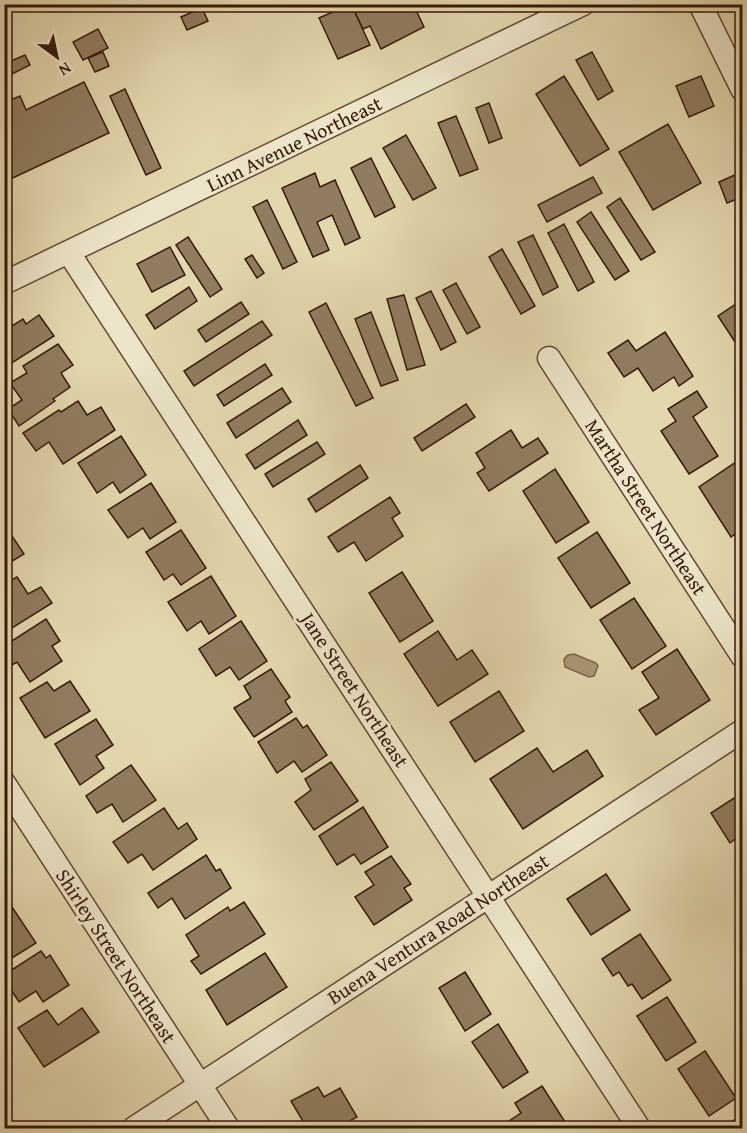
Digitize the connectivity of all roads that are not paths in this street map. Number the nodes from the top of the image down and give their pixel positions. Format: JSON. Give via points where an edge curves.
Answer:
{"nodes":[{"id":1,"x":583,"y":4,"type":"edge"},
{"id":2,"x":700,"y":4,"type":"edge"},
{"id":3,"x":742,"y":89,"type":"edge"},
{"id":4,"x":69,"y":253,"type":"junction"},
{"id":5,"x":4,"y":283,"type":"edge"},
{"id":6,"x":549,"y":358,"type":"dead end"},
{"id":7,"x":742,"y":656,"type":"edge"},
{"id":8,"x":742,"y":731,"type":"edge"},
{"id":9,"x":4,"y":783,"type":"edge"},
{"id":10,"x":489,"y":896,"type":"junction"},
{"id":11,"x":200,"y":1086,"type":"junction"},
{"id":12,"x":134,"y":1128,"type":"edge"},
{"id":13,"x":228,"y":1128,"type":"edge"},
{"id":14,"x":639,"y":1128,"type":"edge"}],
"edges":[{"from":1,"to":4,"type":"street","name":"Linn Avenue Northeast"},
{"from":2,"to":3,"type":"street"},
{"from":4,"to":5,"type":"street","name":"Linn Avenue Northeast"},
{"from":4,"to":10,"type":"street","name":"Jane Street Northeast"},
{"from":6,"to":7,"type":"street","name":"Martha Street Northeast"},
{"from":8,"to":10,"type":"street","name":"Buena Ventura Road Northeast"},
{"from":9,"to":11,"type":"street","name":"Shirley Street Northeast"},
{"from":10,"to":11,"type":"street","name":"Buena Ventura Road Northeast"},
{"from":10,"to":14,"type":"street","name":"Jane Street Northeast"},
{"from":11,"to":12,"type":"street","name":"Buena Ventura Road Northeast"},
{"from":11,"to":13,"type":"street","name":"Shirley Street Northeast"}]}
